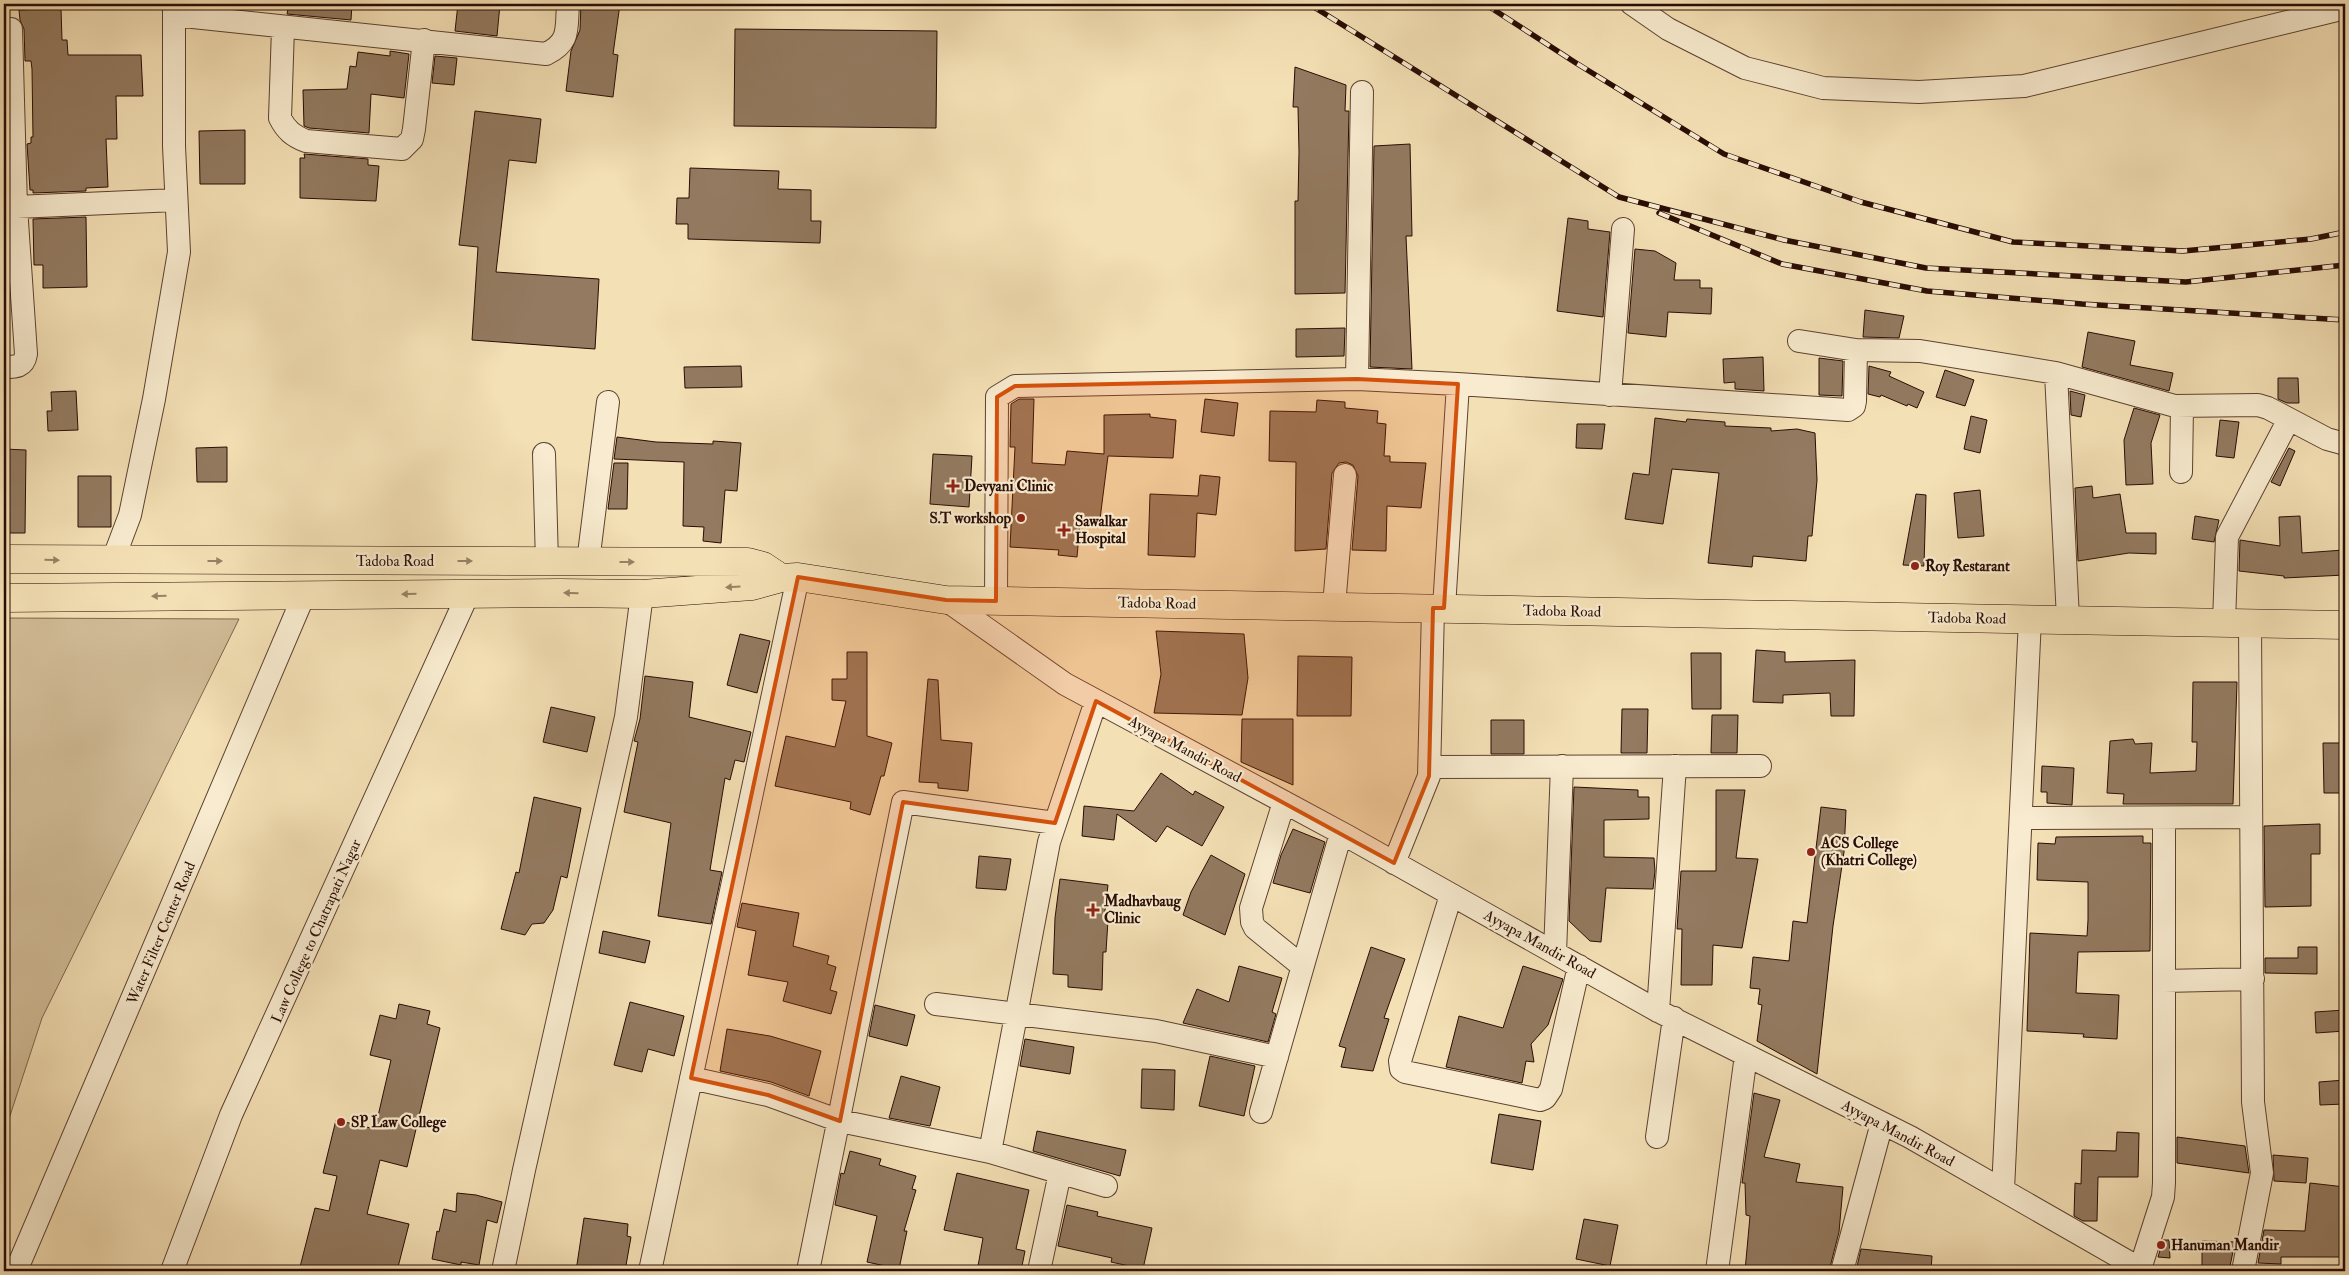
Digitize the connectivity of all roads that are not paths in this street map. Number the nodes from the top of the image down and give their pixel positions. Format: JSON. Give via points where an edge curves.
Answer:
{"nodes":[{"id":1,"x":568,"y":4,"type":"edge"},
{"id":2,"x":1632,"y":4,"type":"edge"},
{"id":3,"x":2345,"y":8,"type":"edge"},
{"id":4,"x":174,"y":9,"type":"edge"},
{"id":5,"x":283,"y":28,"type":"junction"},
{"id":6,"x":12,"y":29,"type":"dead end"},
{"id":7,"x":424,"y":40,"type":"junction"},
{"id":8,"x":1362,"y":92,"type":"dead end"},
{"id":9,"x":176,"y":200,"type":"junction"},
{"id":10,"x":16,"y":207,"type":"junction"},
{"id":11,"x":1623,"y":229,"type":"dead end"},
{"id":12,"x":1799,"y":341,"type":"dead end"},
{"id":13,"x":1856,"y":350,"type":"junction"},
{"id":14,"x":4,"y":367,"type":"edge"},
{"id":15,"x":2056,"y":373,"type":"junction"},
{"id":16,"x":1357,"y":379,"type":"junction"},
{"id":17,"x":1458,"y":384,"type":"junction"},
{"id":18,"x":1610,"y":395,"type":"junction"},
{"id":19,"x":608,"y":402,"type":"dead end"},
{"id":20,"x":2182,"y":407,"type":"junction"},
{"id":21,"x":2289,"y":419,"type":"junction"},
{"id":22,"x":2345,"y":444,"type":"edge"},
{"id":23,"x":544,"y":454,"type":"dead end"},
{"id":24,"x":2182,"y":472,"type":"dead end"},
{"id":25,"x":1345,"y":475,"type":"dead end"},
{"id":26,"x":4,"y":559,"type":"edge"},
{"id":27,"x":113,"y":560,"type":"junction"},
{"id":28,"x":548,"y":562,"type":"junction"},
{"id":29,"x":588,"y":562,"type":"junction"},
{"id":30,"x":790,"y":578,"type":"junction"},
{"id":31,"x":468,"y":594,"type":"junction"},
{"id":32,"x":642,"y":594,"type":"junction"},
{"id":33,"x":304,"y":595,"type":"junction"},
{"id":34,"x":4,"y":598,"type":"edge"},
{"id":35,"x":946,"y":600,"type":"junction"},
{"id":36,"x":996,"y":600,"type":"junction"},
{"id":37,"x":1334,"y":606,"type":"junction"},
{"id":38,"x":1439,"y":608,"type":"junction"},
{"id":39,"x":2030,"y":619,"type":"junction"},
{"id":40,"x":2068,"y":620,"type":"junction"},
{"id":41,"x":2237,"y":623,"type":"junction"},
{"id":42,"x":2345,"y":625,"type":"edge"},
{"id":43,"x":1096,"y":701,"type":"junction"},
{"id":44,"x":1562,"y":766,"type":"junction"},
{"id":45,"x":1675,"y":766,"type":"junction"},
{"id":46,"x":1760,"y":766,"type":"dead end"},
{"id":47,"x":1430,"y":767,"type":"junction"},
{"id":48,"x":1284,"y":802,"type":"junction"},
{"id":49,"x":2251,"y":817,"type":"junction"},
{"id":50,"x":2020,"y":818,"type":"junction"},
{"id":51,"x":2164,"y":818,"type":"junction"},
{"id":52,"x":1055,"y":823,"type":"junction"},
{"id":53,"x":1340,"y":833,"type":"junction"},
{"id":54,"x":1394,"y":863,"type":"junction"},
{"id":55,"x":1451,"y":895,"type":"junction"},
{"id":56,"x":1555,"y":953,"type":"junction"},
{"id":57,"x":1302,"y":966,"type":"junction"},
{"id":58,"x":1579,"y":966,"type":"junction"},
{"id":59,"x":2253,"y":979,"type":"junction"},
{"id":60,"x":2164,"y":981,"type":"junction"},
{"id":61,"x":936,"y":1004,"type":"dead end"},
{"id":62,"x":1016,"y":1012,"type":"junction"},
{"id":63,"x":1666,"y":1014,"type":"junction"},
{"id":64,"x":1746,"y":1055,"type":"junction"},
{"id":65,"x":1277,"y":1057,"type":"junction"},
{"id":66,"x":691,"y":1078,"type":"junction"},
{"id":67,"x":1261,"y":1112,"type":"dead end"},
{"id":68,"x":840,"y":1121,"type":"junction"},
{"id":69,"x":1882,"y":1123,"type":"junction"},
{"id":70,"x":1657,"y":1137,"type":"dead end"},
{"id":71,"x":990,"y":1152,"type":"junction"},
{"id":72,"x":1060,"y":1172,"type":"junction"},
{"id":73,"x":1106,"y":1186,"type":"dead end"},
{"id":74,"x":2003,"y":1190,"type":"junction"},
{"id":75,"x":813,"y":1270,"type":"edge"},
{"id":76,"x":2142,"y":1270,"type":"edge"},
{"id":77,"x":16,"y":1271,"type":"edge"},
{"id":78,"x":172,"y":1271,"type":"edge"},
{"id":79,"x":503,"y":1271,"type":"edge"},
{"id":80,"x":650,"y":1271,"type":"edge"},
{"id":81,"x":1039,"y":1271,"type":"edge"},
{"id":82,"x":1716,"y":1271,"type":"edge"},
{"id":83,"x":1842,"y":1271,"type":"edge"},
{"id":84,"x":2243,"y":1271,"type":"edge"}],
"edges":[{"from":1,"to":7,"type":"street","via":[[566,38],[546,54]]},
{"from":2,"to":3,"type":"street","via":[[1668,29],[1745,68],[1823,88],[1919,92],[2024,86]]},
{"from":4,"to":5,"type":"street"},
{"from":4,"to":9,"type":"street"},
{"from":5,"to":7,"type":"street"},
{"from":5,"to":7,"type":"street","via":[[280,118],[294,136],[306,141],[402,149],[408,144],[414,129]]},
{"from":6,"to":10,"type":"street"},
{"from":8,"to":16,"type":"street"},
{"from":9,"to":10,"type":"street"},
{"from":9,"to":27,"type":"street","via":[[178,252],[154,398],[130,515]]},
{"from":10,"to":14,"type":"street","via":[[26,354],[20,366]]},
{"from":11,"to":18,"type":"street"},
{"from":12,"to":13,"type":"street"},
{"from":13,"to":15,"type":"street","via":[[1920,351]]},
{"from":13,"to":18,"type":"street","via":[[1855,401],[1848,410]]},
{"from":15,"to":20,"type":"street"},
{"from":15,"to":40,"type":"street"},
{"from":16,"to":17,"type":"street"},
{"from":16,"to":36,"type":"street","via":[[1011,387],[997,397]]},
{"from":17,"to":18,"type":"street"},
{"from":17,"to":38,"type":"street"},
{"from":19,"to":29,"type":"street"},
{"from":20,"to":21,"type":"street","via":[[2248,404],[2268,408]]},
{"from":20,"to":24,"type":"street"},
{"from":21,"to":22,"type":"street","via":[[2327,439]]},
{"from":21,"to":41,"type":"street","via":[[2227,537]]},
{"from":23,"to":28,"type":"street"},
{"from":25,"to":37,"type":"street"},
{"from":26,"to":27,"type":"main road","name":"Tadoba Road","one_way":true},
{"from":27,"to":28,"type":"main road","name":"Tadoba Road","one_way":true},
{"from":28,"to":29,"type":"main road","name":"Tadoba Road"},
{"from":29,"to":30,"type":"main road","name":"Tadoba Road","one_way":true,"via":[[748,562]]},
{"from":30,"to":32,"type":"main road","name":"Tadoba Road","one_way":true,"via":[[752,586]]},
{"from":30,"to":35,"type":"main road","name":"Tadoba Road"},
{"from":30,"to":66,"type":"street"},
{"from":32,"to":31,"type":"main road","name":"Tadoba Road","one_way":true},
{"from":31,"to":33,"type":"main road","name":"Tadoba Road","one_way":true},
{"from":31,"to":78,"type":"street","name":"Law College to Chatrapati Nagar","via":[[231,1115]]},
{"from":32,"to":79,"type":"street","via":[[626,717]]},
{"from":33,"to":34,"type":"main road","name":"Tadoba Road","one_way":true},
{"from":33,"to":77,"type":"street","name":"Water Filter Center Road"},
{"from":35,"to":36,"type":"main road","name":"Tadoba Road"},
{"from":35,"to":43,"type":"street","name":"Ayyapa Mandir Road","via":[[1065,684]]},
{"from":36,"to":37,"type":"main road","name":"Tadoba Road"},
{"from":37,"to":38,"type":"main road","name":"Tadoba Road"},
{"from":38,"to":39,"type":"main road","name":"Tadoba Road"},
{"from":38,"to":47,"type":"street"},
{"from":39,"to":40,"type":"main road","name":"Tadoba Road"},
{"from":39,"to":50,"type":"street"},
{"from":40,"to":41,"type":"main road","name":"Tadoba Road"},
{"from":41,"to":42,"type":"main road","name":"Tadoba Road"},
{"from":41,"to":49,"type":"street"},
{"from":43,"to":48,"type":"street","name":"Ayyapa Mandir Road"},
{"from":43,"to":52,"type":"street"},
{"from":44,"to":45,"type":"street"},
{"from":44,"to":47,"type":"street"},
{"from":44,"to":56,"type":"street"},
{"from":45,"to":46,"type":"street"},
{"from":45,"to":63,"type":"street"},
{"from":47,"to":54,"type":"street","via":[[1427,785]]},
{"from":48,"to":53,"type":"street","name":"Ayyapa Mandir Road"},
{"from":48,"to":57,"type":"street","via":[[1250,915],[1255,928]]},
{"from":49,"to":51,"type":"street"},
{"from":49,"to":59,"type":"street"},
{"from":50,"to":51,"type":"street"},
{"from":50,"to":74,"type":"street"},
{"from":51,"to":60,"type":"street"},
{"from":52,"to":62,"type":"street"},
{"from":52,"to":68,"type":"street","via":[[903,802]]},
{"from":53,"to":54,"type":"street","name":"Ayyapa Mandir Road"},
{"from":53,"to":57,"type":"street"},
{"from":54,"to":55,"type":"street","name":"Ayyapa Mandir Road"},
{"from":55,"to":56,"type":"street","name":"Ayyapa Mandir Road"},
{"from":55,"to":58,"type":"street","via":[[1400,1061],[1405,1072],[1540,1100],[1545,1098],[1551,1089]]},
{"from":56,"to":58,"type":"street","name":"Ayyapa Mandir Road"},
{"from":57,"to":65,"type":"street"},
{"from":58,"to":63,"type":"street","name":"Ayyapa Mandir Road"},
{"from":59,"to":60,"type":"street"},
{"from":59,"to":84,"type":"street","via":[[2254,1102],[2262,1173]]},
{"from":60,"to":76,"type":"street","via":[[2163,1197]]},
{"from":61,"to":62,"type":"street"},
{"from":62,"to":65,"type":"street","via":[[1156,1031]]},
{"from":62,"to":71,"type":"street"},
{"from":63,"to":64,"type":"street","name":"Ayyapa Mandir Road"},
{"from":63,"to":70,"type":"street"},
{"from":64,"to":69,"type":"street","name":"Ayyapa Mandir Road"},
{"from":64,"to":82,"type":"street"},
{"from":65,"to":67,"type":"street"},
{"from":66,"to":68,"type":"street","via":[[768,1095]]},
{"from":66,"to":80,"type":"street"},
{"from":68,"to":71,"type":"street"},
{"from":68,"to":75,"type":"street"},
{"from":69,"to":74,"type":"street","name":"Ayyapa Mandir Road"},
{"from":69,"to":83,"type":"street"},
{"from":71,"to":72,"type":"street"},
{"from":72,"to":73,"type":"street"},
{"from":72,"to":81,"type":"street"},
{"from":74,"to":76,"type":"street","name":"Ayyapa Mandir Road"}]}
